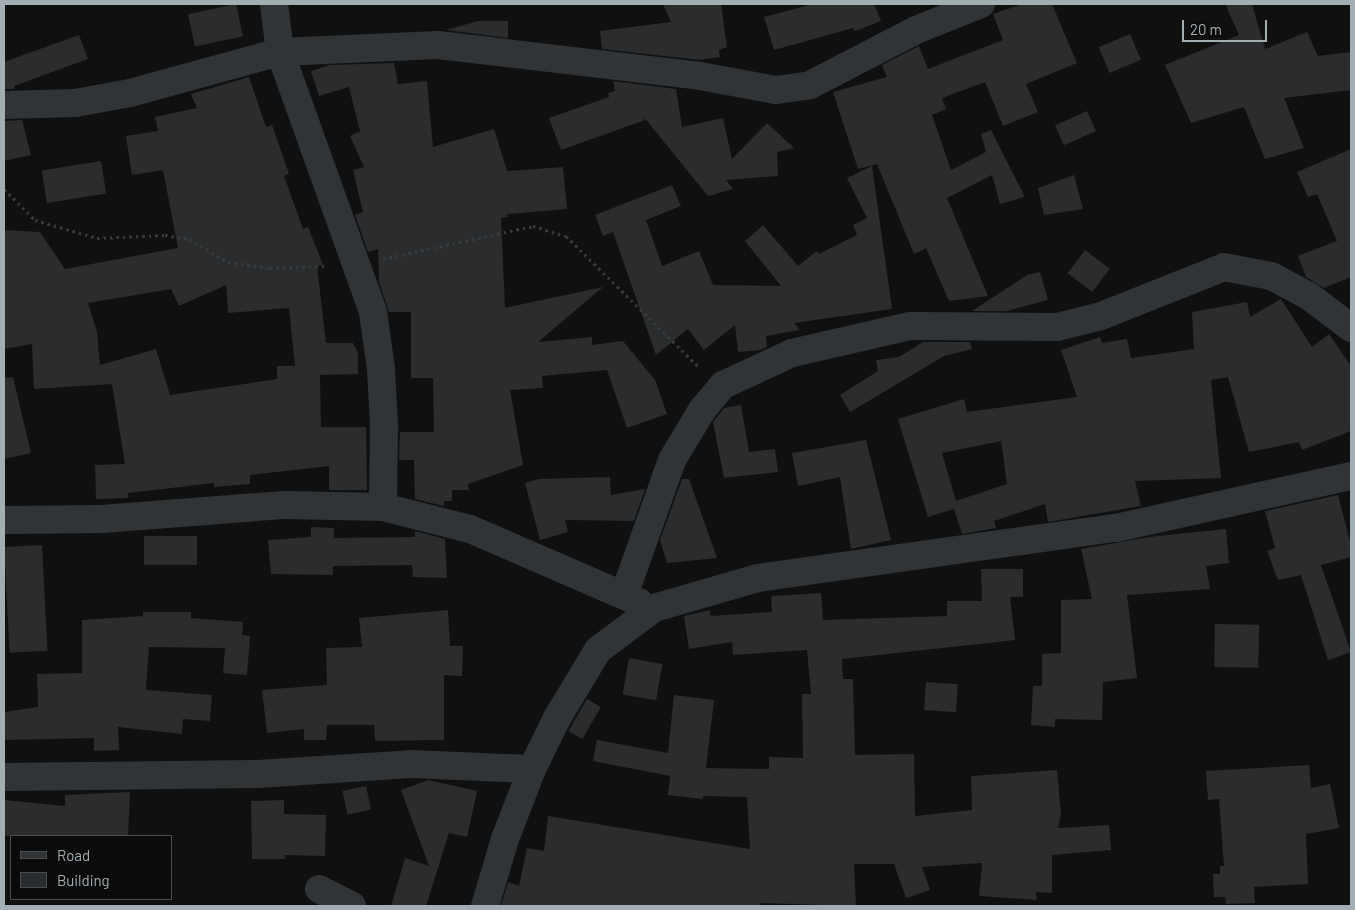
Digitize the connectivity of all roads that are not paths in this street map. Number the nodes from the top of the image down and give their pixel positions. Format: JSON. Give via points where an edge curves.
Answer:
{"nodes":[{"id":1,"x":274,"y":4,"type":"edge"},
{"id":2,"x":981,"y":4,"type":"edge"},
{"id":3,"x":280,"y":52,"type":"junction"},
{"id":4,"x":4,"y":105,"type":"edge"},
{"id":5,"x":1351,"y":328,"type":"edge"},
{"id":6,"x":1351,"y":476,"type":"edge"},
{"id":7,"x":383,"y":507,"type":"junction"},
{"id":8,"x":4,"y":520,"type":"edge"},
{"id":9,"x":624,"y":595,"type":"junction"},
{"id":10,"x":654,"y":608,"type":"junction"},
{"id":11,"x":532,"y":769,"type":"junction"},
{"id":12,"x":4,"y":778,"type":"edge"},
{"id":13,"x":319,"y":889,"type":"dead end"},
{"id":14,"x":352,"y":906,"type":"edge"},
{"id":15,"x":486,"y":906,"type":"edge"}],
"edges":[{"from":1,"to":3,"type":"street"},
{"from":2,"to":3,"type":"street","via":[[916,30],[810,85],[776,90],[700,76],[438,45]]},
{"from":3,"to":4,"type":"street","via":[[130,93],[75,103]]},
{"from":3,"to":7,"type":"street","via":[[373,312],[381,369]]},
{"from":5,"to":9,"type":"street","via":[[1309,296],[1271,276],[1224,267],[1101,316],[1057,328],[910,326],[792,353],[723,385],[702,410],[672,460]]},
{"from":6,"to":10,"type":"street","via":[[1116,528],[758,578]]},
{"from":7,"to":8,"type":"street","via":[[285,506],[102,519]]},
{"from":7,"to":9,"type":"street","via":[[470,529]]},
{"from":9,"to":10,"type":"street"},
{"from":10,"to":11,"type":"street","via":[[598,650],[557,718]]},
{"from":11,"to":12,"type":"street","via":[[411,764],[258,774]]},
{"from":11,"to":15,"type":"street","via":[[505,839]]},
{"from":13,"to":14,"type":"street"}]}
